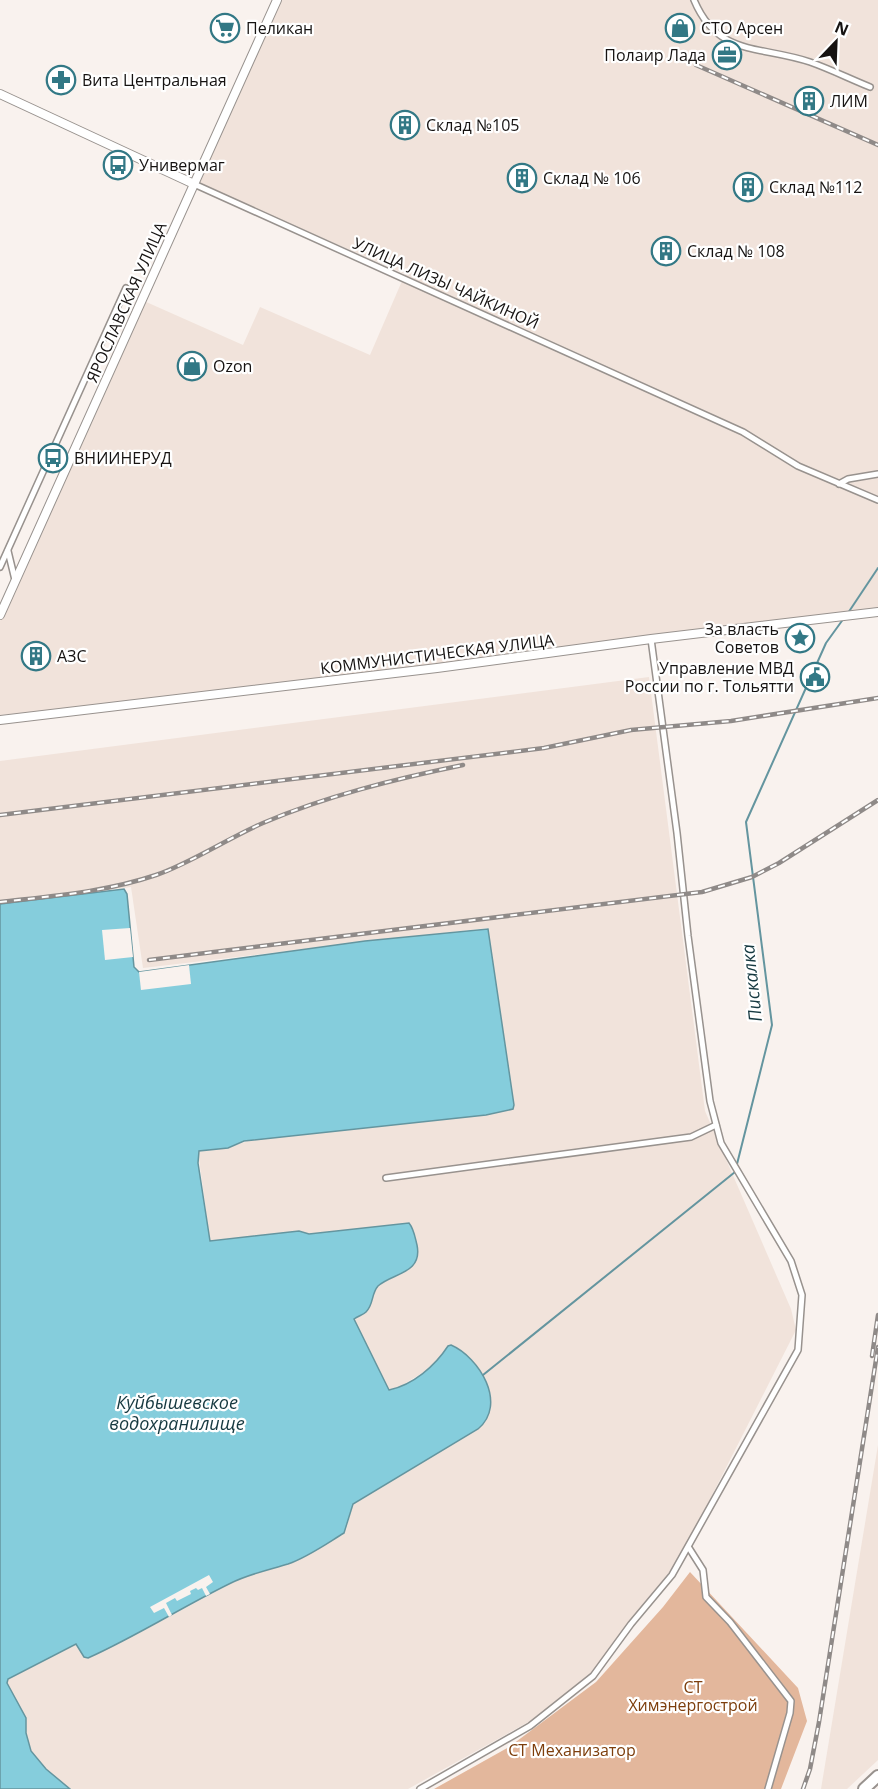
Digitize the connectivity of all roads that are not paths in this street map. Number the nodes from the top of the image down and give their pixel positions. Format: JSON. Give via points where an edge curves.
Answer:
{"nodes":[{"id":1,"x":277,"y":0,"type":"edge"},
{"id":2,"x":694,"y":0,"type":"edge"},
{"id":3,"x":870,"y":87,"type":"dead end"},
{"id":4,"x":0,"y":94,"type":"edge"},
{"id":5,"x":194,"y":184,"type":"junction"},
{"id":6,"x":126,"y":288,"type":"dead end"},
{"id":7,"x":878,"y":474,"type":"edge"},
{"id":8,"x":840,"y":484,"type":"junction"},
{"id":9,"x":878,"y":500,"type":"edge"},
{"id":10,"x":8,"y":550,"type":"junction"},
{"id":11,"x":0,"y":567,"type":"edge"},
{"id":12,"x":15,"y":582,"type":"junction"},
{"id":13,"x":878,"y":612,"type":"edge"},
{"id":14,"x":0,"y":615,"type":"edge"},
{"id":15,"x":651,"y":639,"type":"junction"},
{"id":16,"x":0,"y":720,"type":"edge"},
{"id":17,"x":716,"y":1125,"type":"junction"},
{"id":18,"x":386,"y":1178,"type":"dead end"},
{"id":19,"x":689,"y":1548,"type":"junction"},
{"id":20,"x":878,"y":1776,"type":"edge"},
{"id":21,"x":420,"y":1789,"type":"edge"},
{"id":22,"x":768,"y":1789,"type":"edge"},
{"id":23,"x":864,"y":1789,"type":"edge"}],
"edges":[{"from":1,"to":5,"type":"main road","name":"ЯРОСЛАВСКАЯ УЛИЦА"},
{"from":2,"to":3,"type":"street","via":[[701,18],[718,36],[736,45],[810,62]]},
{"from":4,"to":5,"type":"main road","name":"УЛИЦА ЛИЗЫ ЧАЙКИНОЙ"},
{"from":5,"to":8,"type":"street","name":"УЛИЦА ЛИЗЫ ЧАЙКИНОЙ","via":[[743,432],[798,466]]},
{"from":5,"to":12,"type":"main road","name":"ЯРОСЛАВСКАЯ УЛИЦА"},
{"from":6,"to":10,"type":"street"},
{"from":7,"to":8,"type":"street"},
{"from":8,"to":9,"type":"street","name":"УЛИЦА ЛИЗЫ ЧАЙКИНОЙ"},
{"from":10,"to":11,"type":"street"},
{"from":10,"to":12,"type":"street"},
{"from":12,"to":14,"type":"main road","name":"ЯРОСЛАВСКАЯ УЛИЦА"},
{"from":13,"to":15,"type":"main road","name":"КОММУНИСТИЧЕСКАЯ УЛИЦА"},
{"from":15,"to":16,"type":"main road","name":"КОММУНИСТИЧЕСКАЯ УЛИЦА"},
{"from":15,"to":17,"type":"street"},
{"from":17,"to":18,"type":"street","via":[[691,1137]]},
{"from":17,"to":19,"type":"street","via":[[721,1143],[791,1261],[802,1295],[802,1319],[798,1350]]},
{"from":19,"to":21,"type":"street","via":[[593,1676],[530,1726]]},
{"from":19,"to":22,"type":"street","via":[[703,1570],[706,1597],[791,1701]]},
{"from":20,"to":23,"type":"highway"}]}
